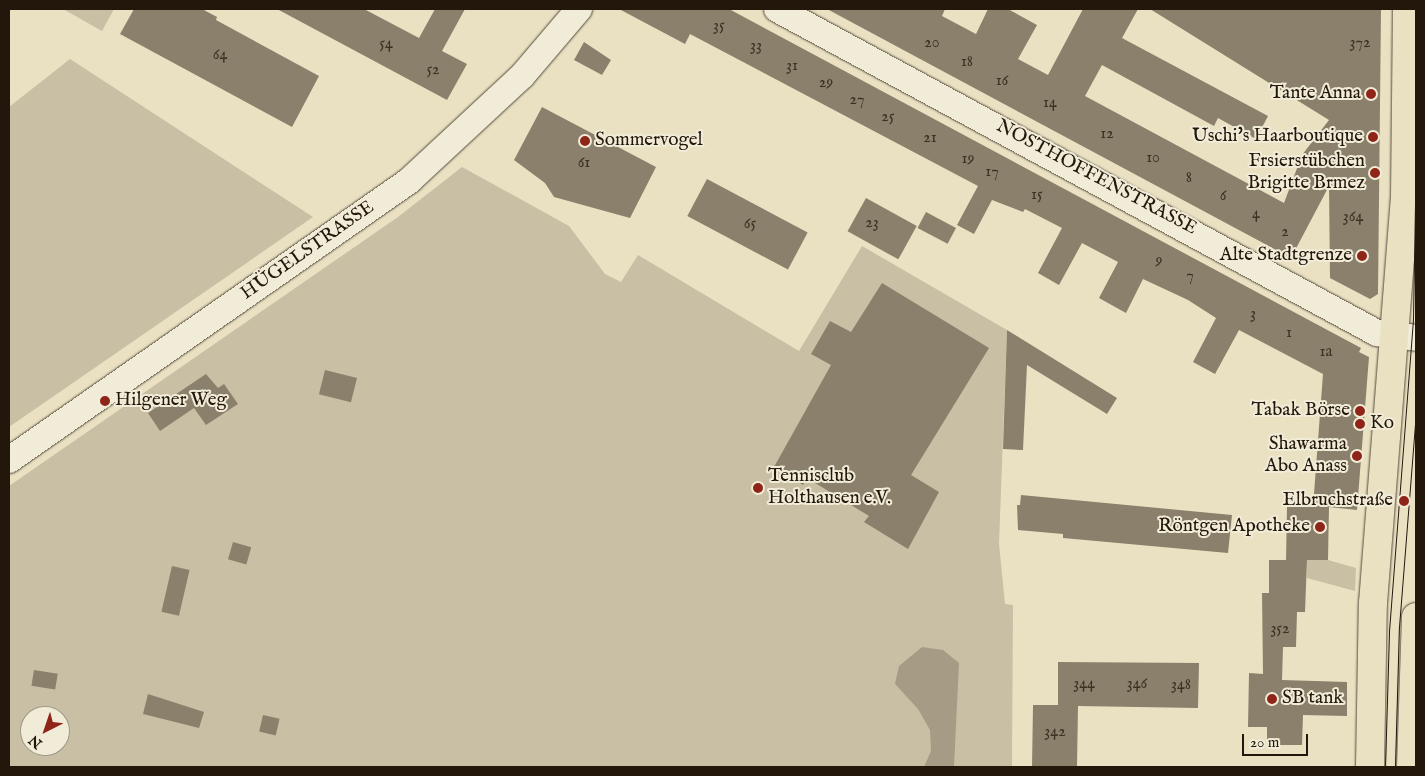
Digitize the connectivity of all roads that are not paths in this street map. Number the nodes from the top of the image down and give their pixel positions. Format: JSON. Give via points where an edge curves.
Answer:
{"nodes":[{"id":1,"x":579,"y":9,"type":"edge"},
{"id":2,"x":778,"y":9,"type":"edge"},
{"id":3,"x":1407,"y":9,"type":"edge"},
{"id":4,"x":1405,"y":336,"type":"edge"},
{"id":5,"x":9,"y":460,"type":"edge"},
{"id":6,"x":1416,"y":617,"type":"edge"},
{"id":7,"x":1370,"y":767,"type":"edge"},
{"id":8,"x":1411,"y":767,"type":"edge"}],
"edges":[{"from":1,"to":5,"type":"street","name":"HÜGELSTRASSE","via":[[522,76],[410,180]]},
{"from":2,"to":4,"type":"street","name":"NOSTHOFFENSTRASSE","via":[[1369,328]]},
{"from":3,"to":4,"type":"main road"},
{"from":4,"to":7,"type":"main road","via":[[1373,604]]},
{"from":6,"to":8,"type":"main road"}]}
